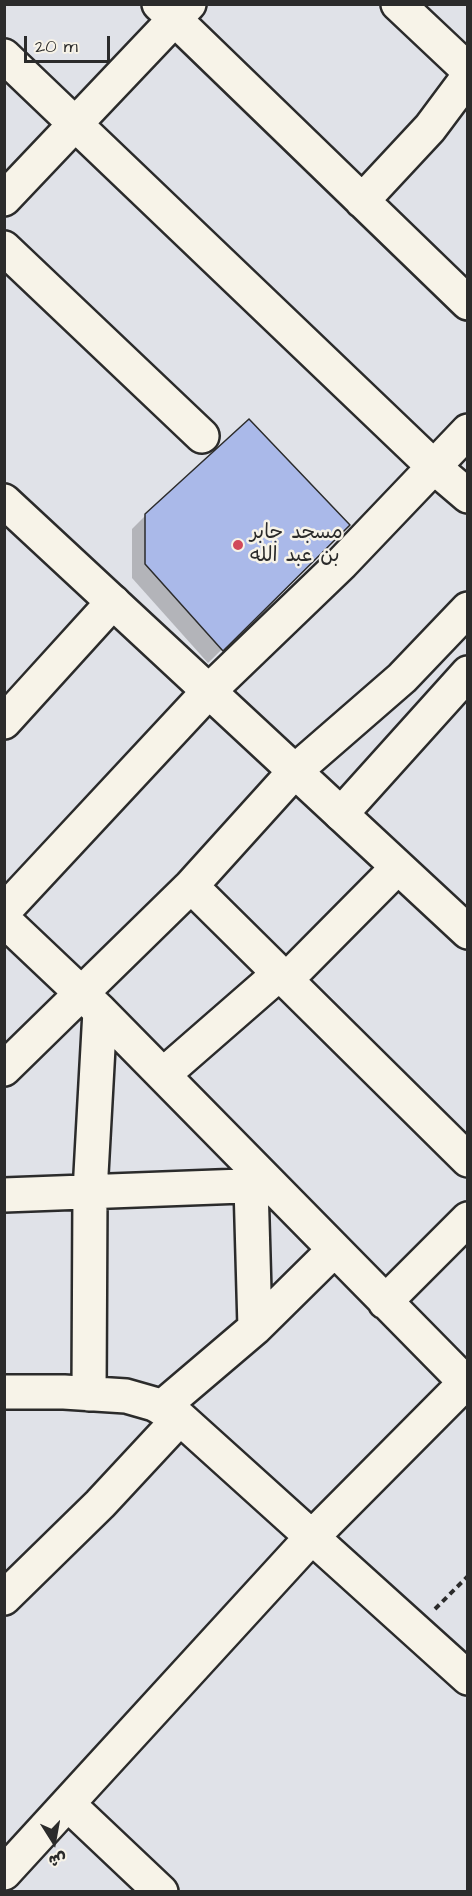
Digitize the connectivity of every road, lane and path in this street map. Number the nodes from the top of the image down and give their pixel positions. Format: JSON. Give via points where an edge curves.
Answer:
{"nodes":[{"id":1,"x":398,"y":4,"type":"edge"},
{"id":2,"x":174,"y":9,"type":"edge"},
{"id":3,"x":4,"y":56,"type":"edge"},
{"id":4,"x":468,"y":70,"type":"edge"},
{"id":5,"x":468,"y":76,"type":"edge"},
{"id":6,"x":76,"y":123,"type":"junction"},
{"id":7,"x":4,"y":199,"type":"edge"},
{"id":8,"x":362,"y":201,"type":"junction"},
{"id":9,"x":4,"y":248,"type":"edge"},
{"id":10,"x":468,"y":303,"type":"edge"},
{"id":11,"x":468,"y":431,"type":"edge"},
{"id":12,"x":202,"y":436,"type":"dead end"},
{"id":13,"x":434,"y":467,"type":"junction"},
{"id":14,"x":468,"y":496,"type":"edge"},
{"id":15,"x":4,"y":501,"type":"edge"},
{"id":16,"x":113,"y":602,"type":"junction"},
{"id":17,"x":468,"y":609,"type":"edge"},
{"id":18,"x":464,"y":685,"type":"edge"},
{"id":19,"x":209,"y":691,"type":"junction"},
{"id":20,"x":4,"y":722,"type":"edge"},
{"id":21,"x":295,"y":771,"type":"junction"},
{"id":22,"x":341,"y":814,"type":"junction"},
{"id":23,"x":397,"y":868,"type":"junction"},
{"id":24,"x":191,"y":886,"type":"junction"},
{"id":25,"x":4,"y":911,"type":"edge"},
{"id":26,"x":4,"y":920,"type":"edge"},
{"id":27,"x":468,"y":932,"type":"edge"},
{"id":28,"x":283,"y":977,"type":"junction"},
{"id":29,"x":91,"y":1002,"type":"junction"},
{"id":30,"x":4,"y":1069,"type":"edge"},
{"id":31,"x":163,"y":1075,"type":"junction"},
{"id":32,"x":468,"y":1160,"type":"edge"},
{"id":33,"x":260,"y":1185,"type":"junction"},
{"id":34,"x":90,"y":1192,"type":"junction"},
{"id":35,"x":4,"y":1195,"type":"edge"},
{"id":36,"x":468,"y":1219,"type":"edge"},
{"id":37,"x":333,"y":1251,"type":"junction"},
{"id":38,"x":385,"y":1302,"type":"junction"},
{"id":39,"x":255,"y":1328,"type":"junction"},
{"id":40,"x":466,"y":1381,"type":"edge"},
{"id":41,"x":4,"y":1392,"type":"edge"},
{"id":42,"x":89,"y":1394,"type":"junction"},
{"id":43,"x":171,"y":1413,"type":"junction"},
{"id":44,"x":310,"y":1539,"type":"junction"},
{"id":45,"x":468,"y":1576,"type":"edge"},
{"id":46,"x":4,"y":1598,"type":"edge"},
{"id":47,"x":414,"y":1632,"type":"junction"},
{"id":48,"x":468,"y":1678,"type":"edge"},
{"id":49,"x":69,"y":1805,"type":"junction"},
{"id":50,"x":8,"y":1861,"type":"edge"},
{"id":51,"x":161,"y":1892,"type":"edge"}],
"edges":[{"from":1,"to":4,"type":"street"},
{"from":2,"to":6,"type":"street"},
{"from":2,"to":8,"type":"street"},
{"from":3,"to":6,"type":"street"},
{"from":5,"to":8,"type":"street","via":[[430,128]]},
{"from":6,"to":7,"type":"street"},
{"from":6,"to":13,"type":"street"},
{"from":8,"to":10,"type":"street"},
{"from":9,"to":12,"type":"street"},
{"from":11,"to":13,"type":"street"},
{"from":13,"to":14,"type":"street"},
{"from":13,"to":19,"type":"street","via":[[342,563]]},
{"from":15,"to":16,"type":"street"},
{"from":16,"to":19,"type":"street"},
{"from":16,"to":20,"type":"street"},
{"from":17,"to":21,"type":"street","via":[[402,678]]},
{"from":18,"to":22,"type":"street"},
{"from":19,"to":21,"type":"street"},
{"from":19,"to":25,"type":"street"},
{"from":21,"to":22,"type":"street"},
{"from":21,"to":24,"type":"street"},
{"from":22,"to":23,"type":"street"},
{"from":23,"to":27,"type":"street"},
{"from":23,"to":28,"type":"street"},
{"from":24,"to":28,"type":"street"},
{"from":24,"to":29,"type":"street"},
{"from":26,"to":29,"type":"street"},
{"from":28,"to":31,"type":"street"},
{"from":28,"to":32,"type":"street"},
{"from":29,"to":30,"type":"street"},
{"from":29,"to":31,"type":"street"},
{"from":29,"to":34,"type":"street"},
{"from":31,"to":33,"type":"street"},
{"from":33,"to":34,"type":"street"},
{"from":33,"to":37,"type":"street"},
{"from":33,"to":39,"type":"street"},
{"from":34,"to":35,"type":"street"},
{"from":34,"to":42,"type":"street"},
{"from":36,"to":38,"type":"street"},
{"from":37,"to":38,"type":"street"},
{"from":37,"to":39,"type":"street"},
{"from":38,"to":40,"type":"street"},
{"from":39,"to":43,"type":"street"},
{"from":40,"to":44,"type":"street"},
{"from":41,"to":42,"type":"street"},
{"from":42,"to":43,"type":"street","via":[[126,1396]]},
{"from":43,"to":44,"type":"street"},
{"from":43,"to":46,"type":"street","via":[[100,1504]]},
{"from":44,"to":47,"type":"street"},
{"from":44,"to":49,"type":"street"},
{"from":45,"to":47,"type":"path"},
{"from":47,"to":48,"type":"street"},
{"from":49,"to":50,"type":"street"},
{"from":49,"to":51,"type":"street"}]}
